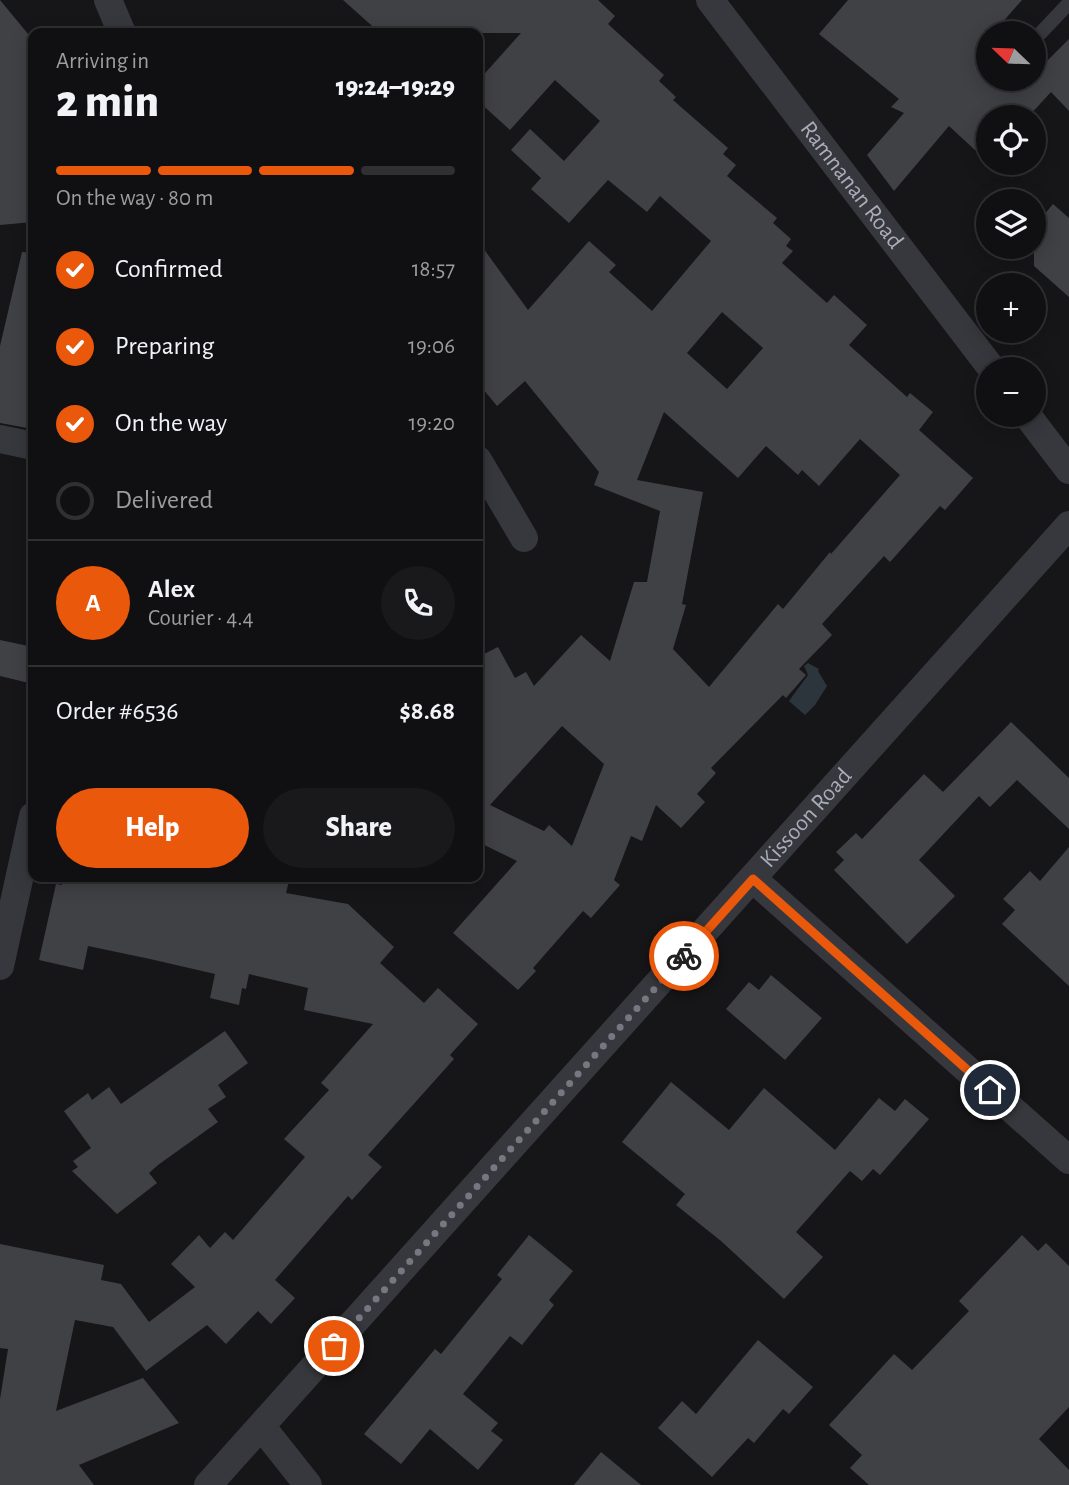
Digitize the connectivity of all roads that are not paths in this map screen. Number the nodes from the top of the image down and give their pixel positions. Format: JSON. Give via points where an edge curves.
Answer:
{"nodes":[{"id":1,"x":108,"y":0,"type":"edge"},
{"id":2,"x":710,"y":0,"type":"edge"},
{"id":3,"x":1069,"y":3,"type":"edge"},
{"id":4,"x":1046,"y":27,"type":"edge"},
{"id":5,"x":120,"y":28,"type":"edge"},
{"id":6,"x":983,"y":357,"type":"edge"},
{"id":7,"x":1036,"y":427,"type":"edge"},
{"id":8,"x":0,"y":439,"type":"edge"},
{"id":9,"x":28,"y":445,"type":"edge"},
{"id":10,"x":483,"y":468,"type":"edge"},
{"id":11,"x":1069,"y":470,"type":"edge"},
{"id":12,"x":1069,"y":525,"type":"edge"},
{"id":13,"x":524,"y":538,"type":"dead end"},
{"id":14,"x":28,"y":839,"type":"edge"},
{"id":15,"x":753,"y":879,"type":"junction"},
{"id":16,"x":0,"y":966,"type":"edge"},
{"id":17,"x":1069,"y":1160,"type":"edge"},
{"id":18,"x":262,"y":1427,"type":"junction"},
{"id":19,"x":208,"y":1485,"type":"edge"},
{"id":20,"x":308,"y":1485,"type":"edge"}],
"edges":[{"from":1,"to":5,"type":"street"},
{"from":2,"to":6,"type":"street","name":"Ramnanan Road"},
{"from":3,"to":4,"type":"lane"},
{"from":7,"to":11,"type":"street"},
{"from":8,"to":9,"type":"street"},
{"from":10,"to":13,"type":"street"},
{"from":12,"to":15,"type":"street","name":"Kissoon Road"},
{"from":14,"to":16,"type":"street"},
{"from":15,"to":17,"type":"street"},
{"from":15,"to":18,"type":"street","name":"Kissoon Road"},
{"from":18,"to":19,"type":"street","name":"Kissoon Road"},
{"from":18,"to":20,"type":"street"}]}
